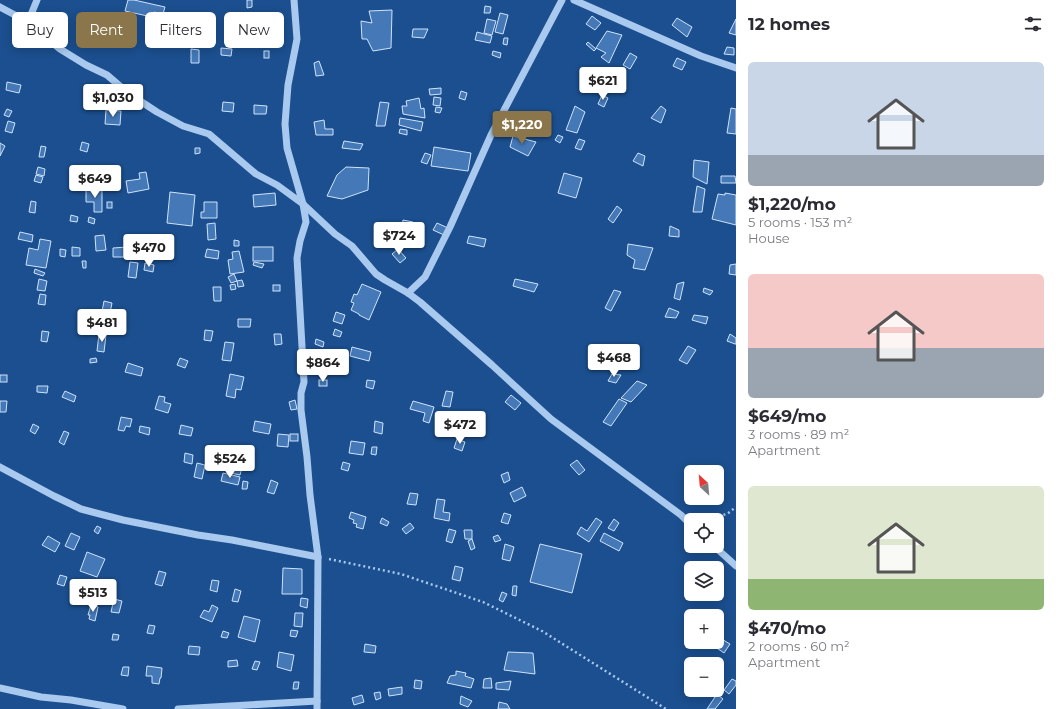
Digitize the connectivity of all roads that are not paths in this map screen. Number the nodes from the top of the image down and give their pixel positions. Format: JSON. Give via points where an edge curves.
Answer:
{"nodes":[{"id":1,"x":37,"y":0,"type":"edge"},
{"id":2,"x":294,"y":0,"type":"edge"},
{"id":3,"x":562,"y":0,"type":"edge"},
{"id":4,"x":574,"y":0,"type":"edge"},
{"id":5,"x":0,"y":8,"type":"edge"},
{"id":6,"x":32,"y":12,"type":"edge"},
{"id":7,"x":12,"y":13,"type":"edge"},
{"id":8,"x":59,"y":48,"type":"edge"},
{"id":9,"x":736,"y":68,"type":"edge"},
{"id":10,"x":303,"y":204,"type":"junction"},
{"id":11,"x":408,"y":293,"type":"junction"},
{"id":12,"x":0,"y":467,"type":"edge"},
{"id":13,"x":684,"y":519,"type":"edge"},
{"id":14,"x":722,"y":553,"type":"edge"},
{"id":15,"x":318,"y":557,"type":"junction"},
{"id":16,"x":736,"y":566,"type":"edge"},
{"id":17,"x":0,"y":688,"type":"edge"},
{"id":18,"x":317,"y":705,"type":"edge"},
{"id":19,"x":123,"y":709,"type":"edge"},
{"id":20,"x":178,"y":709,"type":"edge"}],
"edges":[{"from":1,"to":6,"type":"lane"},
{"from":2,"to":10,"type":"lane","via":[[296,39],[288,85],[285,124],[287,148]]},
{"from":3,"to":11,"type":"lane","via":[[491,135],[425,277]]},
{"from":4,"to":9,"type":"lane","via":[[701,56]]},
{"from":5,"to":7,"type":"lane"},
{"from":8,"to":10,"type":"lane","via":[[107,75],[157,112],[183,126],[209,134],[256,174],[277,185]]},
{"from":10,"to":11,"type":"lane","via":[[352,246],[376,274]]},
{"from":10,"to":15,"type":"lane","via":[[306,222],[297,258],[304,382],[301,393]]},
{"from":11,"to":13,"type":"lane","via":[[551,419]]},
{"from":12,"to":15,"type":"lane","via":[[81,509],[123,520]]},
{"from":14,"to":16,"type":"lane"},
{"from":15,"to":18,"type":"lane"},
{"from":17,"to":19,"type":"lane"},
{"from":18,"to":20,"type":"lane"}]}
